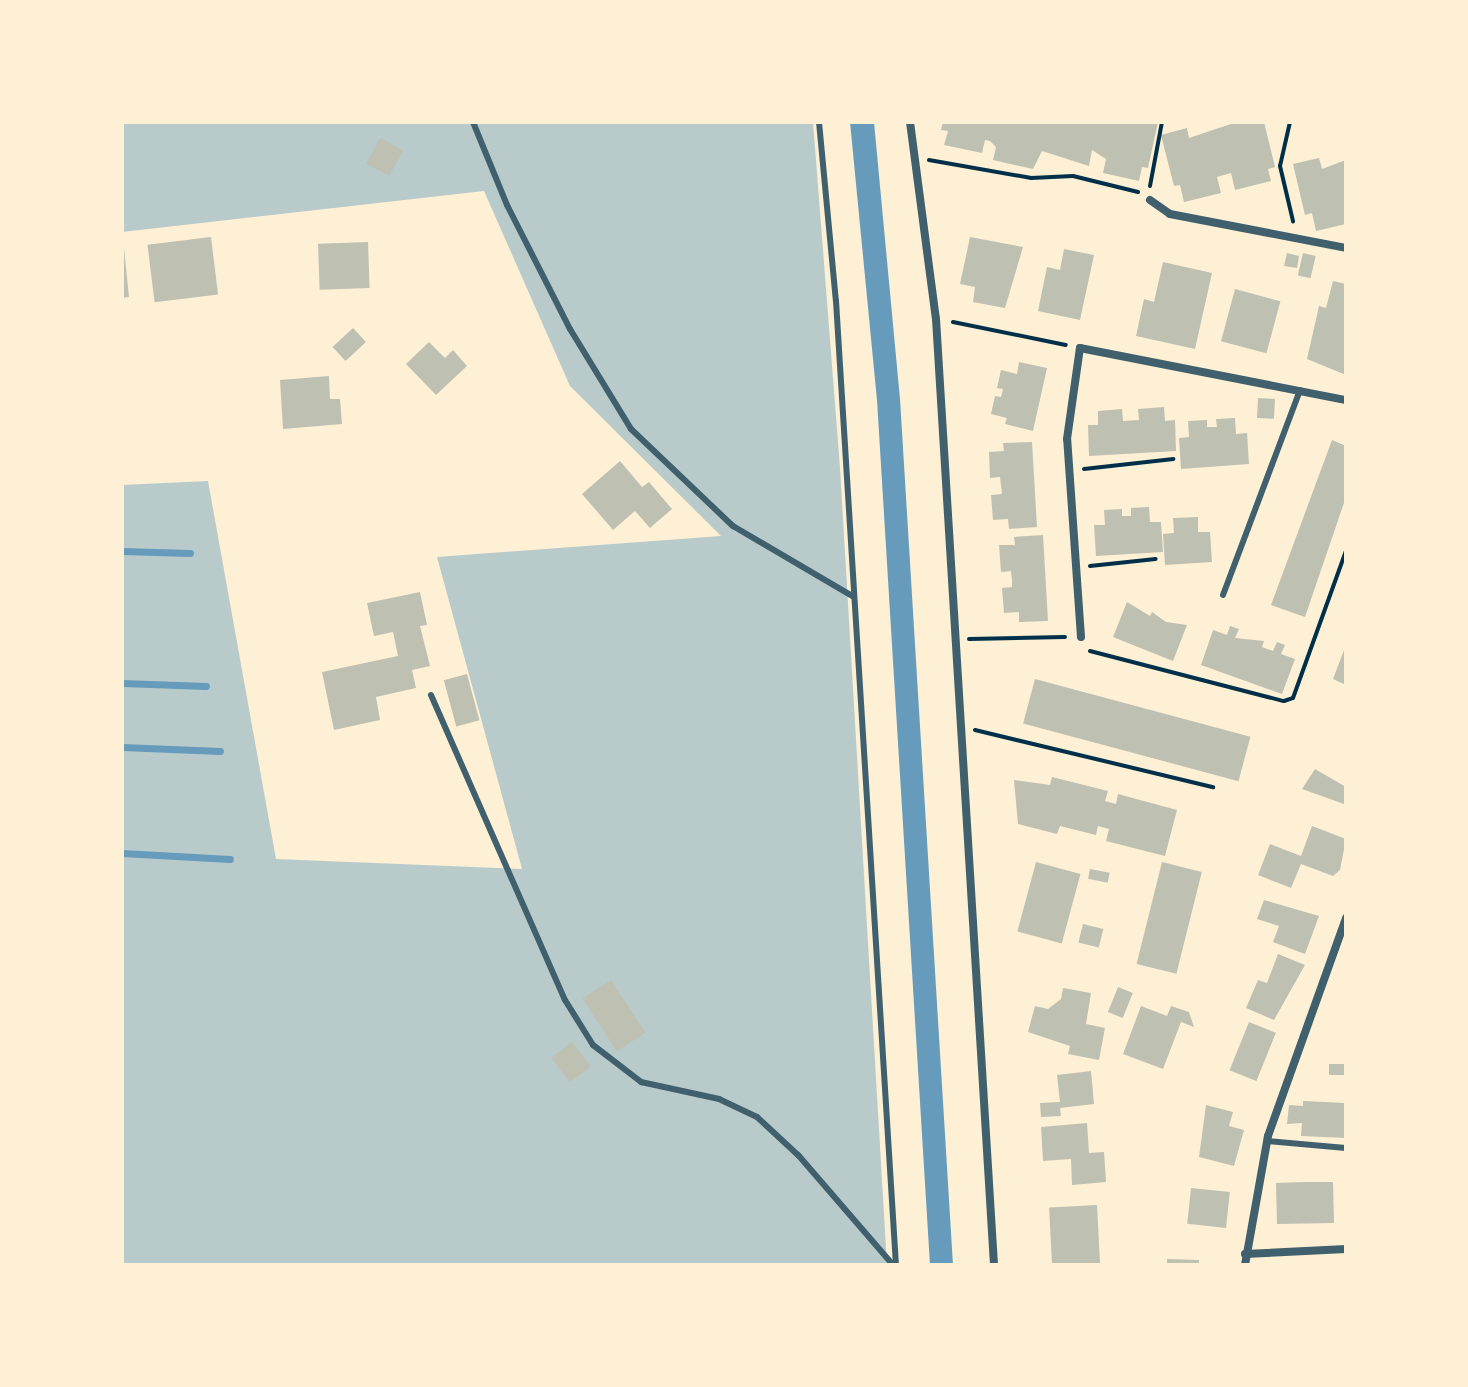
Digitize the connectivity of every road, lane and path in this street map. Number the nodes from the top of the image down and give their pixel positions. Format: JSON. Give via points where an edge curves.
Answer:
{"nodes":[{"id":1,"x":473,"y":122,"type":"edge"},
{"id":2,"x":819,"y":122,"type":"edge"},
{"id":3,"x":910,"y":122,"type":"edge"},
{"id":4,"x":1162,"y":122,"type":"edge"},
{"id":5,"x":1290,"y":122,"type":"edge"},
{"id":6,"x":1305,"y":122,"type":"edge"},
{"id":7,"x":914,"y":158,"type":"junction"},
{"id":8,"x":1150,"y":200,"type":"junction"},
{"id":9,"x":1298,"y":239,"type":"junction"},
{"id":10,"x":1346,"y":248,"type":"edge"},
{"id":11,"x":936,"y":319,"type":"junction"},
{"id":12,"x":1080,"y":348,"type":"junction"},
{"id":13,"x":1300,"y":390,"type":"junction"},
{"id":14,"x":1346,"y":400,"type":"edge"},
{"id":15,"x":1173,"y":459,"type":"dead end"},
{"id":16,"x":1069,"y":471,"type":"junction"},
{"id":17,"x":1346,"y":551,"type":"edge"},
{"id":18,"x":1156,"y":559,"type":"dead end"},
{"id":19,"x":1076,"y":568,"type":"junction"},
{"id":20,"x":1223,"y":595,"type":"dead end"},
{"id":21,"x":854,"y":597,"type":"junction"},
{"id":22,"x":1081,"y":637,"type":"junction"},
{"id":23,"x":955,"y":639,"type":"junction"},
{"id":24,"x":431,"y":695,"type":"dead end"},
{"id":25,"x":961,"y":726,"type":"junction"},
{"id":26,"x":1213,"y":787,"type":"dead end"},
{"id":27,"x":1346,"y":918,"type":"edge"},
{"id":28,"x":1267,"y":1141,"type":"junction"},
{"id":29,"x":1346,"y":1148,"type":"edge"},
{"id":30,"x":1346,"y":1249,"type":"edge"},
{"id":31,"x":1245,"y":1254,"type":"junction"},
{"id":32,"x":894,"y":1265,"type":"edge"},
{"id":33,"x":994,"y":1265,"type":"edge"},
{"id":34,"x":1245,"y":1265,"type":"edge"}],
"edges":[{"from":1,"to":21,"type":"lane","via":[[507,205],[570,329],[631,429],[733,526]]},
{"from":2,"to":21,"type":"lane"},
{"from":3,"to":7,"type":"street"},
{"from":4,"to":8,"type":"path"},
{"from":5,"to":6,"type":"path"},
{"from":5,"to":9,"type":"path","via":[[1280,166]]},
{"from":7,"to":8,"type":"path","via":[[1013,176],[1073,176],[1106,188],[1130,187]]},
{"from":7,"to":11,"type":"street"},
{"from":8,"to":9,"type":"street","via":[[1170,214]]},
{"from":9,"to":10,"type":"street"},
{"from":11,"to":12,"type":"path"},
{"from":11,"to":23,"type":"street"},
{"from":12,"to":13,"type":"street"},
{"from":12,"to":16,"type":"street","via":[[1067,412]]},
{"from":13,"to":14,"type":"street"},
{"from":13,"to":20,"type":"lane"},
{"from":15,"to":16,"type":"path"},
{"from":16,"to":19,"type":"street"},
{"from":17,"to":22,"type":"path","via":[[1293,698],[1284,701],[1091,654]]},
{"from":18,"to":19,"type":"path"},
{"from":19,"to":22,"type":"street"},
{"from":21,"to":32,"type":"lane"},
{"from":22,"to":23,"type":"path"},
{"from":23,"to":25,"type":"street"},
{"from":24,"to":32,"type":"lane","via":[[565,1000],[593,1045],[641,1082],[719,1099],[757,1117],[799,1156]]},
{"from":25,"to":26,"type":"path"},
{"from":25,"to":33,"type":"street"},
{"from":27,"to":28,"type":"street"},
{"from":28,"to":29,"type":"lane"},
{"from":28,"to":31,"type":"street"},
{"from":30,"to":31,"type":"street"},
{"from":31,"to":34,"type":"street"}]}
